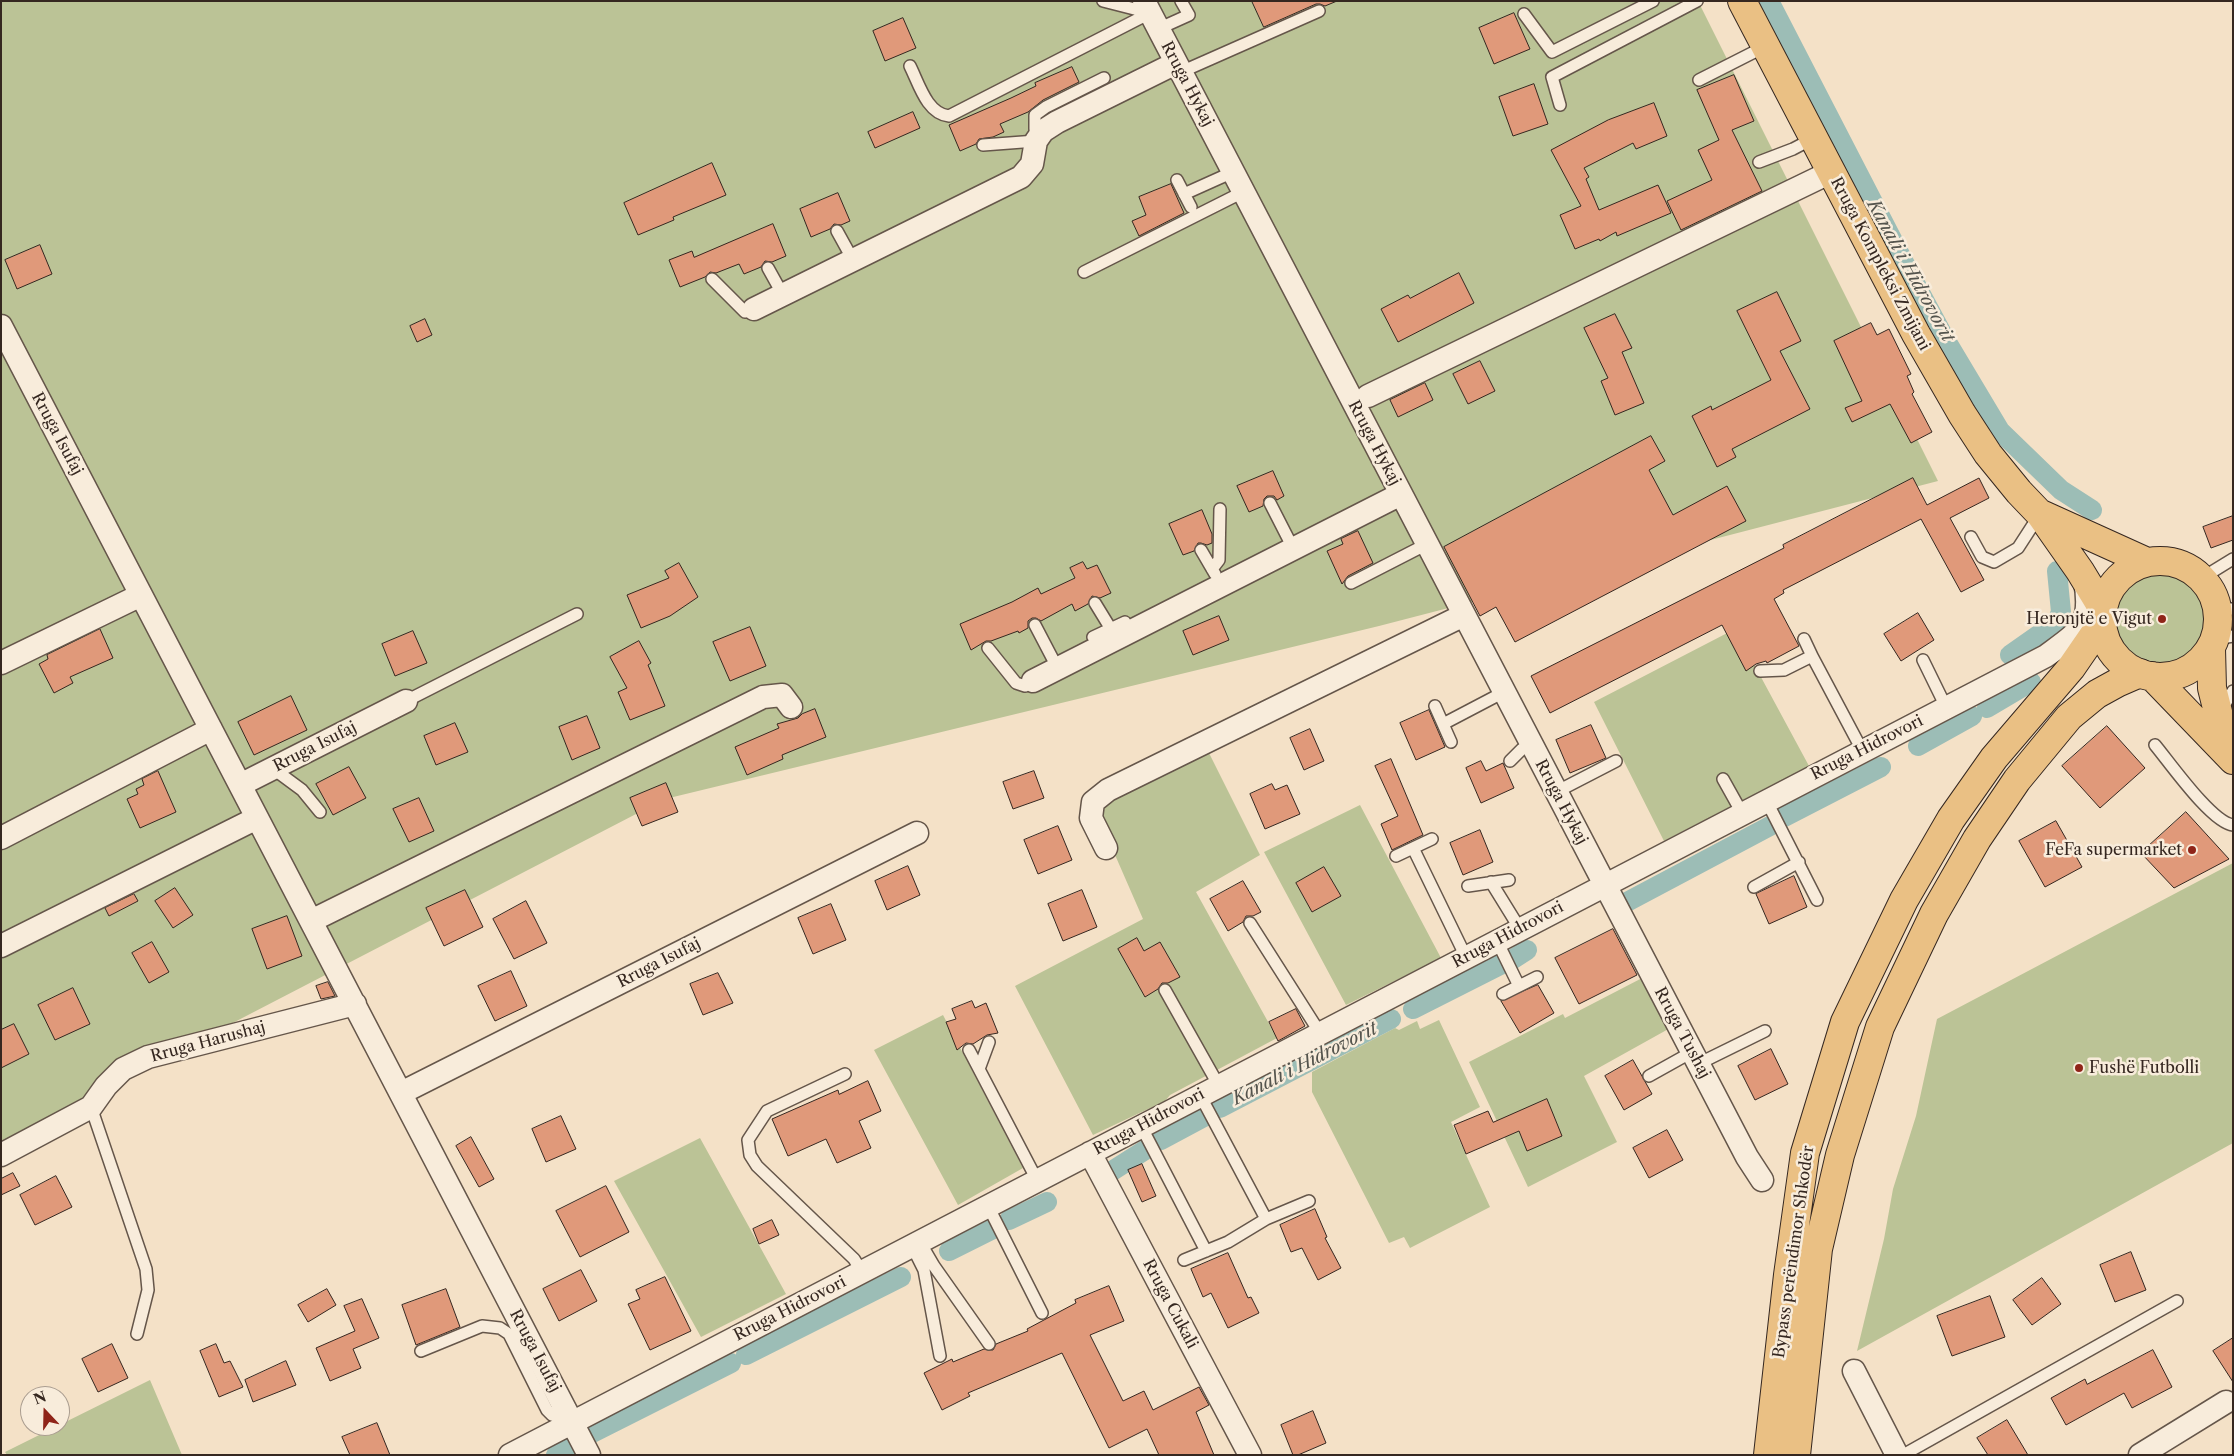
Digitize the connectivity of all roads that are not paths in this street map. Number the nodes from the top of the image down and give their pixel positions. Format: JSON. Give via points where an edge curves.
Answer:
{"nodes":[{"id":1,"x":1102,"y":1,"type":"edge"},
{"id":2,"x":1181,"y":1,"type":"edge"},
{"id":3,"x":1653,"y":1,"type":"edge"},
{"id":4,"x":1697,"y":1,"type":"edge"},
{"id":5,"x":1742,"y":1,"type":"edge"},
{"id":6,"x":1319,"y":11,"type":"dead end"},
{"id":7,"x":1151,"y":14,"type":"edge"},
{"id":8,"x":1524,"y":14,"type":"dead end"},
{"id":9,"x":1766,"y":46,"type":"junction"},
{"id":10,"x":910,"y":66,"type":"dead end"},
{"id":11,"x":1178,"y":68,"type":"junction"},
{"id":12,"x":1104,"y":78,"type":"dead end"},
{"id":13,"x":1699,"y":80,"type":"dead end"},
{"id":14,"x":1560,"y":105,"type":"dead end"},
{"id":15,"x":1040,"y":136,"type":"junction"},
{"id":16,"x":1814,"y":138,"type":"junction"},
{"id":17,"x":982,"y":145,"type":"dead end"},
{"id":18,"x":1758,"y":162,"type":"dead end"},
{"id":19,"x":1233,"y":172,"type":"junction"},
{"id":20,"x":1832,"y":172,"type":"junction"},
{"id":21,"x":1177,"y":180,"type":"dead end"},
{"id":22,"x":1243,"y":192,"type":"junction"},
{"id":23,"x":1184,"y":194,"type":"junction"},
{"id":24,"x":1191,"y":207,"type":"dead end"},
{"id":25,"x":837,"y":231,"type":"dead end"},
{"id":26,"x":853,"y":260,"type":"junction"},
{"id":27,"x":768,"y":268,"type":"dead end"},
{"id":28,"x":1084,"y":272,"type":"dead end"},
{"id":29,"x":712,"y":279,"type":"dead end"},
{"id":30,"x":783,"y":294,"type":"junction"},
{"id":31,"x":754,"y":309,"type":"joint"},
{"id":32,"x":1,"y":326,"type":"edge"},
{"id":33,"x":1368,"y":396,"type":"dead end"},
{"id":34,"x":1400,"y":494,"type":"junction"},
{"id":35,"x":1270,"y":503,"type":"dead end"},
{"id":36,"x":1220,"y":509,"type":"dead end"},
{"id":37,"x":2040,"y":514,"type":"junction"},
{"id":38,"x":1971,"y":537,"type":"dead end"},
{"id":39,"x":1427,"y":544,"type":"junction"},
{"id":40,"x":1293,"y":548,"type":"junction"},
{"id":41,"x":1201,"y":550,"type":"dead end"},
{"id":42,"x":2233,"y":559,"type":"edge"},
{"id":43,"x":2147,"y":562,"type":"junction"},
{"id":44,"x":1216,"y":577,"type":"junction"},
{"id":45,"x":2202,"y":578,"type":"junction"},
{"id":46,"x":2085,"y":579,"type":"junction"},
{"id":47,"x":1351,"y":583,"type":"dead end"},
{"id":48,"x":141,"y":595,"type":"junction"},
{"id":49,"x":1095,"y":603,"type":"dead end"},
{"id":50,"x":2225,"y":609,"type":"edge"},
{"id":51,"x":577,"y":614,"type":"dead end"},
{"id":52,"x":1464,"y":615,"type":"junction"},
{"id":53,"x":2102,"y":618,"type":"junction"},
{"id":54,"x":1036,"y":625,"type":"dead end"},
{"id":55,"x":1118,"y":630,"type":"junction"},
{"id":56,"x":1093,"y":637,"type":"dead end"},
{"id":57,"x":1804,"y":639,"type":"dead end"},
{"id":58,"x":2219,"y":641,"type":"edge"},
{"id":59,"x":988,"y":648,"type":"dead end"},
{"id":60,"x":2053,"y":650,"type":"junction"},
{"id":61,"x":1812,"y":656,"type":"junction"},
{"id":62,"x":1923,"y":660,"type":"dead end"},
{"id":63,"x":1,"y":663,"type":"edge"},
{"id":64,"x":1058,"y":669,"type":"junction"},
{"id":65,"x":1760,"y":671,"type":"dead end"},
{"id":66,"x":2146,"y":675,"type":"junction"},
{"id":67,"x":1033,"y":681,"type":"joint"},
{"id":68,"x":2233,"y":691,"type":"edge"},
{"id":69,"x":1504,"y":692,"type":"junction"},
{"id":70,"x":406,"y":700,"type":"joint"},
{"id":71,"x":1435,"y":706,"type":"dead end"},
{"id":72,"x":791,"y":707,"type":"dead end"},
{"id":73,"x":1946,"y":707,"type":"junction"},
{"id":74,"x":2218,"y":716,"type":"junction"},
{"id":75,"x":1443,"y":724,"type":"junction"},
{"id":76,"x":211,"y":729,"type":"junction"},
{"id":77,"x":1451,"y":742,"type":"dead end"},
{"id":78,"x":1531,"y":744,"type":"junction"},
{"id":79,"x":2155,"y":745,"type":"dead end"},
{"id":80,"x":1862,"y":750,"type":"junction"},
{"id":81,"x":2231,"y":758,"type":"edge"},
{"id":82,"x":1510,"y":761,"type":"dead end"},
{"id":83,"x":1616,"y":761,"type":"dead end"},
{"id":84,"x":276,"y":767,"type":"junction"},
{"id":85,"x":1723,"y":779,"type":"dead end"},
{"id":86,"x":240,"y":785,"type":"junction"},
{"id":87,"x":1556,"y":792,"type":"junction"},
{"id":88,"x":1766,"y":800,"type":"junction"},
{"id":89,"x":320,"y":812,"type":"dead end"},
{"id":90,"x":1742,"y":813,"type":"junction"},
{"id":91,"x":257,"y":818,"type":"junction"},
{"id":92,"x":2233,"y":825,"type":"edge"},
{"id":93,"x":917,"y":833,"type":"dead end"},
{"id":94,"x":1,"y":838,"type":"edge"},
{"id":95,"x":1432,"y":839,"type":"dead end"},
{"id":96,"x":1106,"y":848,"type":"dead end"},
{"id":97,"x":1412,"y":848,"type":"junction"},
{"id":98,"x":1396,"y":856,"type":"dead end"},
{"id":99,"x":1799,"y":862,"type":"junction"},
{"id":100,"x":1509,"y":880,"type":"dead end"},
{"id":101,"x":1491,"y":882,"type":"junction"},
{"id":102,"x":1604,"y":885,"type":"junction"},
{"id":103,"x":1468,"y":886,"type":"dead end"},
{"id":104,"x":1754,"y":887,"type":"dead end"},
{"id":105,"x":1817,"y":900,"type":"dead end"},
{"id":106,"x":311,"y":921,"type":"junction"},
{"id":107,"x":1250,"y":922,"type":"dead end"},
{"id":108,"x":1520,"y":929,"type":"junction"},
{"id":109,"x":1497,"y":941,"type":"junction"},
{"id":110,"x":1,"y":946,"type":"edge"},
{"id":111,"x":1466,"y":957,"type":"junction"},
{"id":112,"x":1537,"y":977,"type":"dead end"},
{"id":113,"x":1519,"y":986,"type":"junction"},
{"id":114,"x":1165,"y":990,"type":"dead end"},
{"id":115,"x":1503,"y":994,"type":"dead end"},
{"id":116,"x":354,"y":1004,"type":"junction"},
{"id":117,"x":1765,"y":1031,"type":"dead end"},
{"id":118,"x":1320,"y":1033,"type":"junction"},
{"id":119,"x":990,"y":1042,"type":"dead end"},
{"id":120,"x":969,"y":1050,"type":"dead end"},
{"id":121,"x":1695,"y":1058,"type":"junction"},
{"id":122,"x":979,"y":1069,"type":"junction"},
{"id":123,"x":845,"y":1074,"type":"dead end"},
{"id":124,"x":1649,"y":1076,"type":"dead end"},
{"id":125,"x":1210,"y":1090,"type":"junction"},
{"id":126,"x":401,"y":1093,"type":"junction"},
{"id":127,"x":91,"y":1107,"type":"junction"},
{"id":128,"x":1141,"y":1126,"type":"junction"},
{"id":129,"x":1090,"y":1152,"type":"junction"},
{"id":130,"x":1,"y":1155,"type":"edge"},
{"id":131,"x":1037,"y":1180,"type":"junction"},
{"id":132,"x":1762,"y":1180,"type":"dead end"},
{"id":133,"x":1309,"y":1201,"type":"dead end"},
{"id":134,"x":988,"y":1206,"type":"junction"},
{"id":135,"x":1266,"y":1219,"type":"junction"},
{"id":136,"x":916,"y":1244,"type":"junction"},
{"id":137,"x":1206,"y":1251,"type":"junction"},
{"id":138,"x":1184,"y":1260,"type":"dead end"},
{"id":139,"x":862,"y":1272,"type":"junction"},
{"id":140,"x":2177,"y":1301,"type":"dead end"},
{"id":141,"x":1042,"y":1313,"type":"dead end"},
{"id":142,"x":137,"y":1334,"type":"dead end"},
{"id":143,"x":989,"y":1344,"type":"dead end"},
{"id":144,"x":421,"y":1352,"type":"dead end"},
{"id":145,"x":940,"y":1356,"type":"dead end"},
{"id":146,"x":1854,"y":1371,"type":"dead end"},
{"id":147,"x":2226,"y":1402,"type":"dead end"},
{"id":148,"x":572,"y":1422,"type":"junction"},
{"id":149,"x":510,"y":1455,"type":"edge"},
{"id":150,"x":589,"y":1455,"type":"edge"},
{"id":151,"x":1250,"y":1455,"type":"edge"},
{"id":152,"x":1768,"y":1455,"type":"edge"},
{"id":153,"x":1796,"y":1455,"type":"edge"},
{"id":154,"x":1897,"y":1455,"type":"edge"},
{"id":155,"x":1903,"y":1455,"type":"edge"},
{"id":156,"x":2140,"y":1455,"type":"edge"}],
"edges":[{"from":1,"to":7,"type":"lane"},
{"from":2,"to":7,"type":"lane","via":[[1189,15]]},
{"from":3,"to":8,"type":"lane","via":[[1552,52]]},
{"from":4,"to":14,"type":"lane","via":[[1552,78]]},
{"from":5,"to":9,"type":"main road","name":"Rruga Kompleksi Zmijani"},
{"from":6,"to":11,"type":"lane"},
{"from":7,"to":10,"type":"lane","via":[[949,116],[940,115],[930,107]]},
{"from":7,"to":11,"type":"street","name":"Rruga Hykaj"},
{"from":9,"to":13,"type":"lane"},
{"from":9,"to":16,"type":"main road","name":"Rruga Kompleksi Zmijani"},
{"from":11,"to":15,"type":"street","via":[[1057,122]]},
{"from":11,"to":19,"type":"street","name":"Rruga Hykaj"},
{"from":12,"to":15,"type":"lane","via":[[1035,115],[1035,128]]},
{"from":15,"to":17,"type":"lane"},
{"from":15,"to":26,"type":"street","via":[[1032,164],[1021,177]]},
{"from":16,"to":18,"type":"lane"},
{"from":16,"to":20,"type":"main road","name":"Rruga Kompleksi Zmijani"},
{"from":19,"to":22,"type":"street","name":"Rruga Hykaj"},
{"from":19,"to":23,"type":"lane"},
{"from":20,"to":33,"type":"street"},
{"from":20,"to":37,"type":"main road","name":"Rruga Kompleksi Zmijani","via":[[1916,334],[1962,414],[1988,454]]},
{"from":21,"to":23,"type":"lane"},
{"from":22,"to":28,"type":"lane"},
{"from":22,"to":34,"type":"street","name":"Rruga Hykaj"},
{"from":23,"to":24,"type":"lane"},
{"from":25,"to":26,"type":"lane"},
{"from":26,"to":30,"type":"street"},
{"from":27,"to":30,"type":"lane"},
{"from":29,"to":31,"type":"lane","via":[[745,312]]},
{"from":30,"to":31,"type":"street"},
{"from":32,"to":48,"type":"street","name":"Rruga Isufaj"},
{"from":34,"to":39,"type":"street","name":"Rruga Hykaj"},
{"from":34,"to":40,"type":"street"},
{"from":35,"to":40,"type":"lane"},
{"from":36,"to":44,"type":"lane"},
{"from":37,"to":38,"type":"lane","via":[[2018,548],[1994,562],[1982,556]]},
{"from":37,"to":43,"type":"main road","name":"Rruga Kompleksi Zmijani"},
{"from":37,"to":46,"type":"main road","name":"Rruga Kompleksi Zmijani"},
{"from":39,"to":47,"type":"lane"},
{"from":39,"to":52,"type":"street","name":"Rruga Hykaj"},
{"from":40,"to":44,"type":"street"},
{"from":41,"to":44,"type":"lane"},
{"from":42,"to":45,"type":"lane"},
{"from":43,"to":45,"type":"main road","via":[[2180,564]]},
{"from":43,"to":53,"type":"main road","via":[[2131,568],[2118,579],[2108,593]]},
{"from":44,"to":55,"type":"street"},
{"from":45,"to":50,"type":"main road"},
{"from":46,"to":53,"type":"main road","name":"Rruga Kompleksi Zmijani"},
{"from":46,"to":60,"type":"street","name":"Rruga Hidrovori","via":[[2088,611],[2083,623],[2075,634]]},
{"from":48,"to":63,"type":"street"},
{"from":48,"to":76,"type":"street","name":"Rruga Isufaj"},
{"from":49,"to":55,"type":"lane"},
{"from":50,"to":58,"type":"main road","via":[[2218,630]]},
{"from":51,"to":70,"type":"lane","name":"Rruga Isufaj"},
{"from":52,"to":69,"type":"street","name":"Rruga Hykaj"},
{"from":52,"to":96,"type":"street","via":[[1108,790],[1093,802],[1091,818]]},
{"from":53,"to":60,"type":"street","name":"Rruga Hidrovori","via":[[2074,642]]},
{"from":53,"to":66,"type":"main road","via":[[2103,632],[2113,653],[2120,662]]},
{"from":53,"to":152,"type":"main road","name":"Bypass perëndimor Shkodër","via":[[2071,668],[1994,758],[1951,819],[1904,900],[1845,1022],[1805,1153]]},
{"from":54,"to":64,"type":"lane"},
{"from":55,"to":56,"type":"lane"},
{"from":55,"to":64,"type":"street"},
{"from":57,"to":61,"type":"lane"},
{"from":58,"to":66,"type":"main road","via":[[2185,671],[2169,676]]},
{"from":58,"to":74,"type":"main road","via":[[2212,688]]},
{"from":59,"to":67,"type":"lane","via":[[1016,683],[1025,686]]},
{"from":60,"to":73,"type":"street","name":"Rruga Hidrovori"},
{"from":61,"to":65,"type":"lane","via":[[1784,670]]},
{"from":61,"to":80,"type":"lane"},
{"from":62,"to":73,"type":"lane"},
{"from":64,"to":67,"type":"street"},
{"from":66,"to":81,"type":"main road"},
{"from":66,"to":153,"type":"main road","name":"Bypass perëndimor Shkodër","via":[[2117,683],[2096,694],[2069,717],[2017,780],[1977,839],[1934,914],[1880,1028],[1840,1154],[1818,1249]]},
{"from":68,"to":74,"type":"lane"},
{"from":69,"to":75,"type":"lane"},
{"from":69,"to":78,"type":"street","name":"Rruga Hykaj"},
{"from":70,"to":84,"type":"street","name":"Rruga Isufaj"},
{"from":71,"to":75,"type":"lane"},
{"from":72,"to":106,"type":"street","via":[[782,695],[763,697]]},
{"from":73,"to":80,"type":"street","name":"Rruga Hidrovori"},
{"from":74,"to":81,"type":"main road"},
{"from":75,"to":77,"type":"lane"},
{"from":76,"to":86,"type":"street","name":"Rruga Isufaj"},
{"from":76,"to":94,"type":"street"},
{"from":78,"to":82,"type":"lane"},
{"from":78,"to":87,"type":"street","name":"Rruga Hykaj"},
{"from":79,"to":92,"type":"lane","via":[[2213,815]]},
{"from":80,"to":88,"type":"street","name":"Rruga Hidrovori"},
{"from":83,"to":87,"type":"lane"},
{"from":84,"to":86,"type":"street","name":"Rruga Isufaj"},
{"from":84,"to":89,"type":"lane","via":[[279,773],[302,790]]},
{"from":85,"to":90,"type":"lane"},
{"from":86,"to":91,"type":"street","name":"Rruga Isufaj"},
{"from":87,"to":102,"type":"street","name":"Rruga Hykaj"},
{"from":88,"to":90,"type":"street","name":"Rruga Hidrovori"},
{"from":88,"to":99,"type":"lane"},
{"from":90,"to":102,"type":"street","name":"Rruga Hidrovori"},
{"from":91,"to":106,"type":"street","name":"Rruga Isufaj"},
{"from":91,"to":110,"type":"street"},
{"from":93,"to":126,"type":"street","name":"Rruga Isufaj"},
{"from":95,"to":97,"type":"lane"},
{"from":97,"to":98,"type":"lane"},
{"from":97,"to":111,"type":"lane"},
{"from":99,"to":104,"type":"lane"},
{"from":99,"to":105,"type":"lane"},
{"from":100,"to":101,"type":"lane"},
{"from":101,"to":103,"type":"lane"},
{"from":101,"to":108,"type":"lane"},
{"from":102,"to":108,"type":"street","name":"Rruga Hidrovori"},
{"from":102,"to":121,"type":"street","name":"Rruga Tushaj"},
{"from":106,"to":116,"type":"street","name":"Rruga Isufaj"},
{"from":107,"to":118,"type":"lane"},
{"from":108,"to":109,"type":"street","name":"Rruga Hidrovori"},
{"from":109,"to":111,"type":"street","name":"Rruga Hidrovori"},
{"from":109,"to":113,"type":"lane"},
{"from":111,"to":118,"type":"street","name":"Rruga Hidrovori"},
{"from":112,"to":113,"type":"lane"},
{"from":113,"to":115,"type":"lane"},
{"from":114,"to":125,"type":"lane"},
{"from":116,"to":126,"type":"street","name":"Rruga Isufaj"},
{"from":116,"to":127,"type":"street","name":"Rruga Harushaj","via":[[148,1057],[123,1070]]},
{"from":117,"to":121,"type":"lane"},
{"from":118,"to":125,"type":"street","name":"Rruga Hidrovori"},
{"from":119,"to":122,"type":"lane"},
{"from":120,"to":122,"type":"lane"},
{"from":121,"to":124,"type":"lane"},
{"from":121,"to":132,"type":"street","name":"Rruga Tushaj"},
{"from":122,"to":131,"type":"lane"},
{"from":123,"to":139,"type":"lane","via":[[767,1111],[748,1140],[756,1166],[854,1259]]},
{"from":125,"to":128,"type":"street","name":"Rruga Hidrovori"},
{"from":125,"to":135,"type":"lane"},
{"from":126,"to":148,"type":"street","name":"Rruga Isufaj"},
{"from":127,"to":130,"type":"street","name":"Rruga Harushaj"},
{"from":127,"to":142,"type":"lane","via":[[146,1269],[148,1290]]},
{"from":128,"to":129,"type":"street","name":"Rruga Hidrovori"},
{"from":128,"to":137,"type":"lane"},
{"from":129,"to":131,"type":"street","name":"Rruga Hidrovori"},
{"from":129,"to":151,"type":"street","name":"Rruga Cukali"},
{"from":131,"to":134,"type":"street","name":"Rruga Hidrovori"},
{"from":133,"to":135,"type":"lane"},
{"from":134,"to":136,"type":"street","name":"Rruga Hidrovori"},
{"from":134,"to":141,"type":"lane"},
{"from":135,"to":137,"type":"lane"},
{"from":136,"to":139,"type":"street","name":"Rruga Hidrovori"},
{"from":136,"to":143,"type":"lane"},
{"from":136,"to":145,"type":"lane"},
{"from":137,"to":138,"type":"lane"},
{"from":139,"to":148,"type":"street","name":"Rruga Hidrovori"},
{"from":140,"to":155,"type":"lane"},
{"from":144,"to":148,"type":"lane","via":[[482,1326],[500,1328],[509,1334],[547,1410]]},
{"from":146,"to":154,"type":"street"},
{"from":147,"to":156,"type":"street"},
{"from":148,"to":149,"type":"street","name":"Rruga Hidrovori"},
{"from":148,"to":150,"type":"street","name":"Rruga Isufaj"}]}
